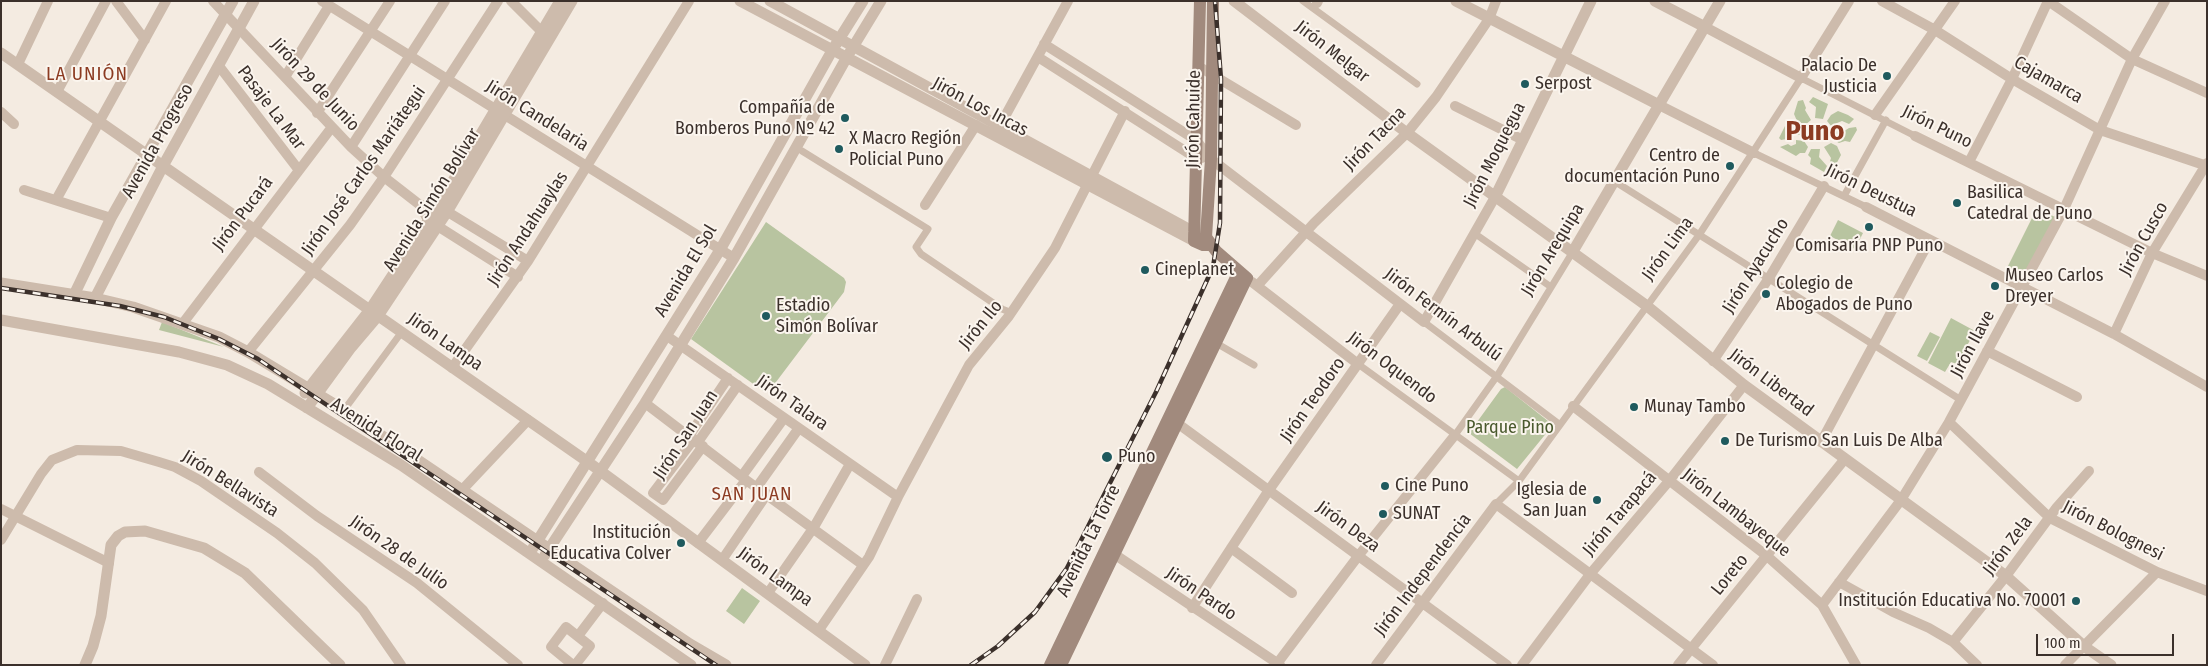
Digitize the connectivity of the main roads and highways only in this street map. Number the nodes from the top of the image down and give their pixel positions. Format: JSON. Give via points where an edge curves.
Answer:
{"nodes":[{"id":1,"x":1200,"y":1,"type":"edge"},
{"id":2,"x":1213,"y":1,"type":"edge"},
{"id":3,"x":1202,"y":240,"type":"junction"},
{"id":4,"x":1248,"y":278,"type":"junction"},
{"id":5,"x":1173,"y":420,"type":"junction"},
{"id":6,"x":1110,"y":551,"type":"junction"},
{"id":7,"x":1050,"y":665,"type":"edge"},
{"id":8,"x":1061,"y":665,"type":"edge"}],
"edges":[{"from":1,"to":3,"type":"main road","via":[[1196,158]]},
{"from":2,"to":3,"type":"main road","name":"Jirón Cahuide","via":[[1211,159]]},
{"from":3,"to":4,"type":"main road"},
{"from":4,"to":5,"type":"main road","name":"Avenida La Torre"},
{"from":4,"to":5,"type":"main road","name":"Avenida La Torre","via":[[1216,344]]},
{"from":5,"to":6,"type":"main road","name":"Avenida La Torre"},
{"from":6,"to":7,"type":"main road","name":"Avenida La Torre"},
{"from":6,"to":8,"type":"main road","name":"Avenida La Torre"}]}
